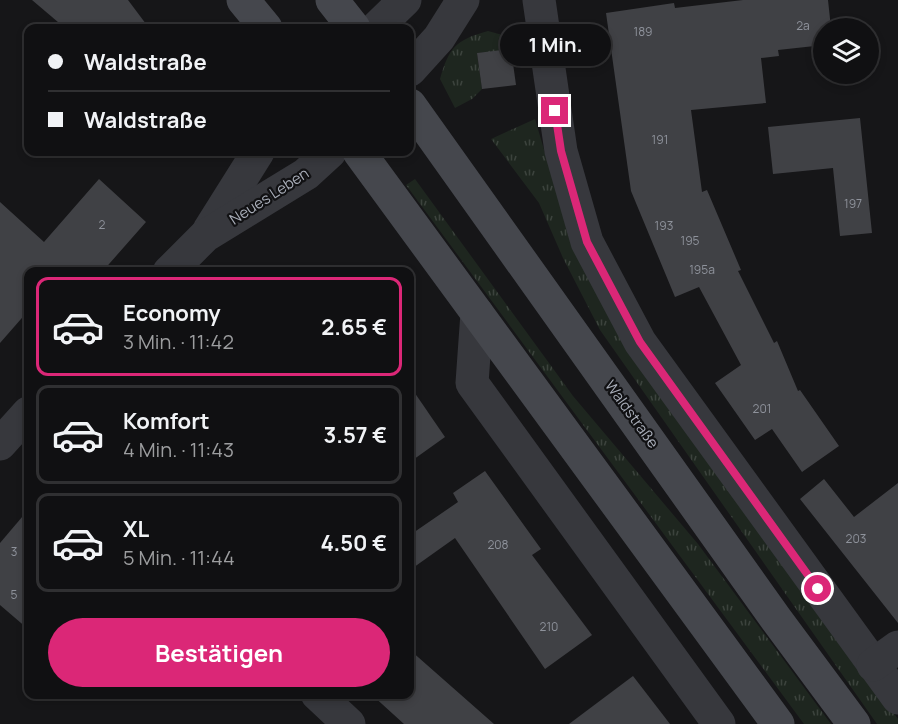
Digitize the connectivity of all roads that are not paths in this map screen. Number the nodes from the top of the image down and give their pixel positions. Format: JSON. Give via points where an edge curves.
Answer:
{"nodes":[{"id":1,"x":332,"y":0,"type":"edge"},
{"id":2,"x":405,"y":0,"type":"edge"},
{"id":3,"x":463,"y":0,"type":"edge"},
{"id":4,"x":538,"y":0,"type":"edge"},
{"id":5,"x":351,"y":24,"type":"edge"},
{"id":6,"x":380,"y":24,"type":"edge"},
{"id":7,"x":414,"y":66,"type":"edge"},
{"id":8,"x":414,"y":111,"type":"edge"},
{"id":9,"x":256,"y":156,"type":"edge"},
{"id":10,"x":326,"y":156,"type":"edge"},
{"id":11,"x":362,"y":156,"type":"edge"},
{"id":12,"x":205,"y":237,"type":"junction"},
{"id":13,"x":174,"y":267,"type":"edge"},
{"id":14,"x":477,"y":313,"type":"junction"},
{"id":15,"x":886,"y":656,"type":"edge"},
{"id":16,"x":898,"y":698,"type":"edge"},
{"id":17,"x":322,"y":699,"type":"edge"},
{"id":18,"x":349,"y":724,"type":"edge"},
{"id":19,"x":720,"y":724,"type":"edge"},
{"id":20,"x":778,"y":724,"type":"edge"},
{"id":21,"x":854,"y":724,"type":"edge"}],
"edges":[{"from":1,"to":5,"type":"main road"},
{"from":2,"to":6,"type":"street"},
{"from":3,"to":7,"type":"street","via":[[439,38]]},
{"from":4,"to":15,"type":"street","via":[[561,151],[587,242],[640,342]]},
{"from":8,"to":21,"type":"main road","name":"Waldstraße"},
{"from":9,"to":12,"type":"street","name":"Neues Leben"},
{"from":10,"to":12,"type":"street","name":"Neues Leben","via":[[306,174]]},
{"from":11,"to":14,"type":"main road"},
{"from":12,"to":13,"type":"street","name":"Neues Leben"},
{"from":14,"to":19,"type":"street","via":[[472,383]]},
{"from":14,"to":20,"type":"main road"},
{"from":15,"to":16,"type":"street"},
{"from":17,"to":18,"type":"street"}]}
